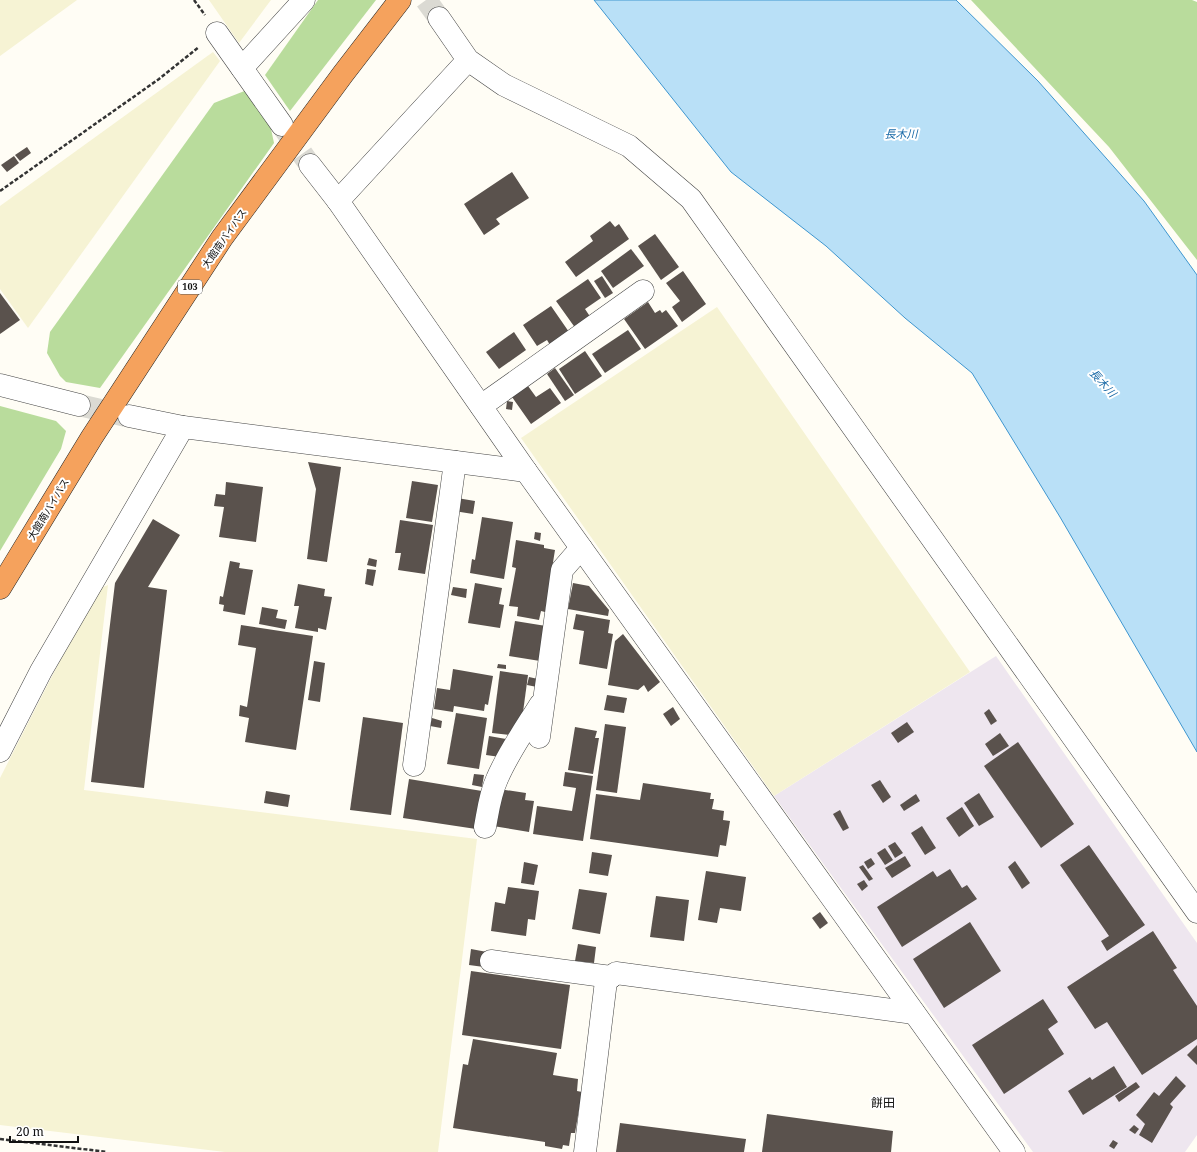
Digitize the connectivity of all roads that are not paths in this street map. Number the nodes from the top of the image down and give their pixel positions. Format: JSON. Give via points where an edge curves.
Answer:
{"nodes":[{"id":1,"x":304,"y":0,"type":"edge"},
{"id":2,"x":400,"y":0,"type":"edge"},
{"id":3,"x":438,"y":18,"type":"tunnel mouth"},
{"id":4,"x":217,"y":33,"type":"road end"},
{"id":5,"x":468,"y":60,"type":"junction"},
{"id":6,"x":242,"y":68,"type":"junction"},
{"id":7,"x":282,"y":126,"type":"tunnel mouth"},
{"id":8,"x":310,"y":165,"type":"tunnel mouth"},
{"id":9,"x":338,"y":201,"type":"junction"},
{"id":10,"x":643,"y":291,"type":"dead end"},
{"id":11,"x":0,"y":384,"type":"edge"},
{"id":12,"x":79,"y":405,"type":"tunnel mouth"},
{"id":13,"x":481,"y":406,"type":"junction"},
{"id":14,"x":129,"y":416,"type":"tunnel mouth"},
{"id":15,"x":183,"y":427,"type":"junction"},
{"id":16,"x":455,"y":462,"type":"junction"},
{"id":17,"x":526,"y":471,"type":"junction"},
{"id":18,"x":581,"y":548,"type":"junction"},
{"id":19,"x":0,"y":588,"type":"edge"},
{"id":20,"x":544,"y":699,"type":"junction"},
{"id":21,"x":539,"y":737,"type":"dead end"},
{"id":22,"x":0,"y":751,"type":"edge"},
{"id":23,"x":414,"y":765,"type":"dead end"},
{"id":24,"x":485,"y":827,"type":"dead end"},
{"id":25,"x":1197,"y":912,"type":"edge"},
{"id":26,"x":491,"y":961,"type":"dead end"},
{"id":27,"x":611,"y":977,"type":"junction"},
{"id":28,"x":914,"y":1013,"type":"junction"},
{"id":29,"x":585,"y":1152,"type":"edge"},
{"id":30,"x":1014,"y":1152,"type":"edge"}],
"edges":[{"from":1,"to":6,"type":"street"},
{"from":2,"to":19,"type":"highway","name":"大館南バイパス","number":"103","via":[[222,238],[92,437]]},
{"from":3,"to":5,"type":"street"},
{"from":4,"to":6,"type":"street"},
{"from":5,"to":9,"type":"street"},
{"from":5,"to":25,"type":"street","via":[[504,85],[629,146],[691,199]]},
{"from":6,"to":7,"type":"street"},
{"from":8,"to":9,"type":"street"},
{"from":9,"to":13,"type":"street"},
{"from":10,"to":13,"type":"street"},
{"from":11,"to":12,"type":"street"},
{"from":13,"to":17,"type":"street"},
{"from":14,"to":15,"type":"street"},
{"from":15,"to":16,"type":"street"},
{"from":15,"to":22,"type":"street","via":[[41,671]]},
{"from":16,"to":17,"type":"street"},
{"from":16,"to":23,"type":"street"},
{"from":17,"to":18,"type":"street"},
{"from":18,"to":20,"type":"street","via":[[562,570]]},
{"from":18,"to":28,"type":"street"},
{"from":20,"to":21,"type":"street"},
{"from":20,"to":24,"type":"street","via":[[496,780]]},
{"from":26,"to":27,"type":"street"},
{"from":27,"to":28,"type":"street","via":[[616,973]]},
{"from":27,"to":29,"type":"street","via":[[606,981]]},
{"from":28,"to":30,"type":"street"}]}
